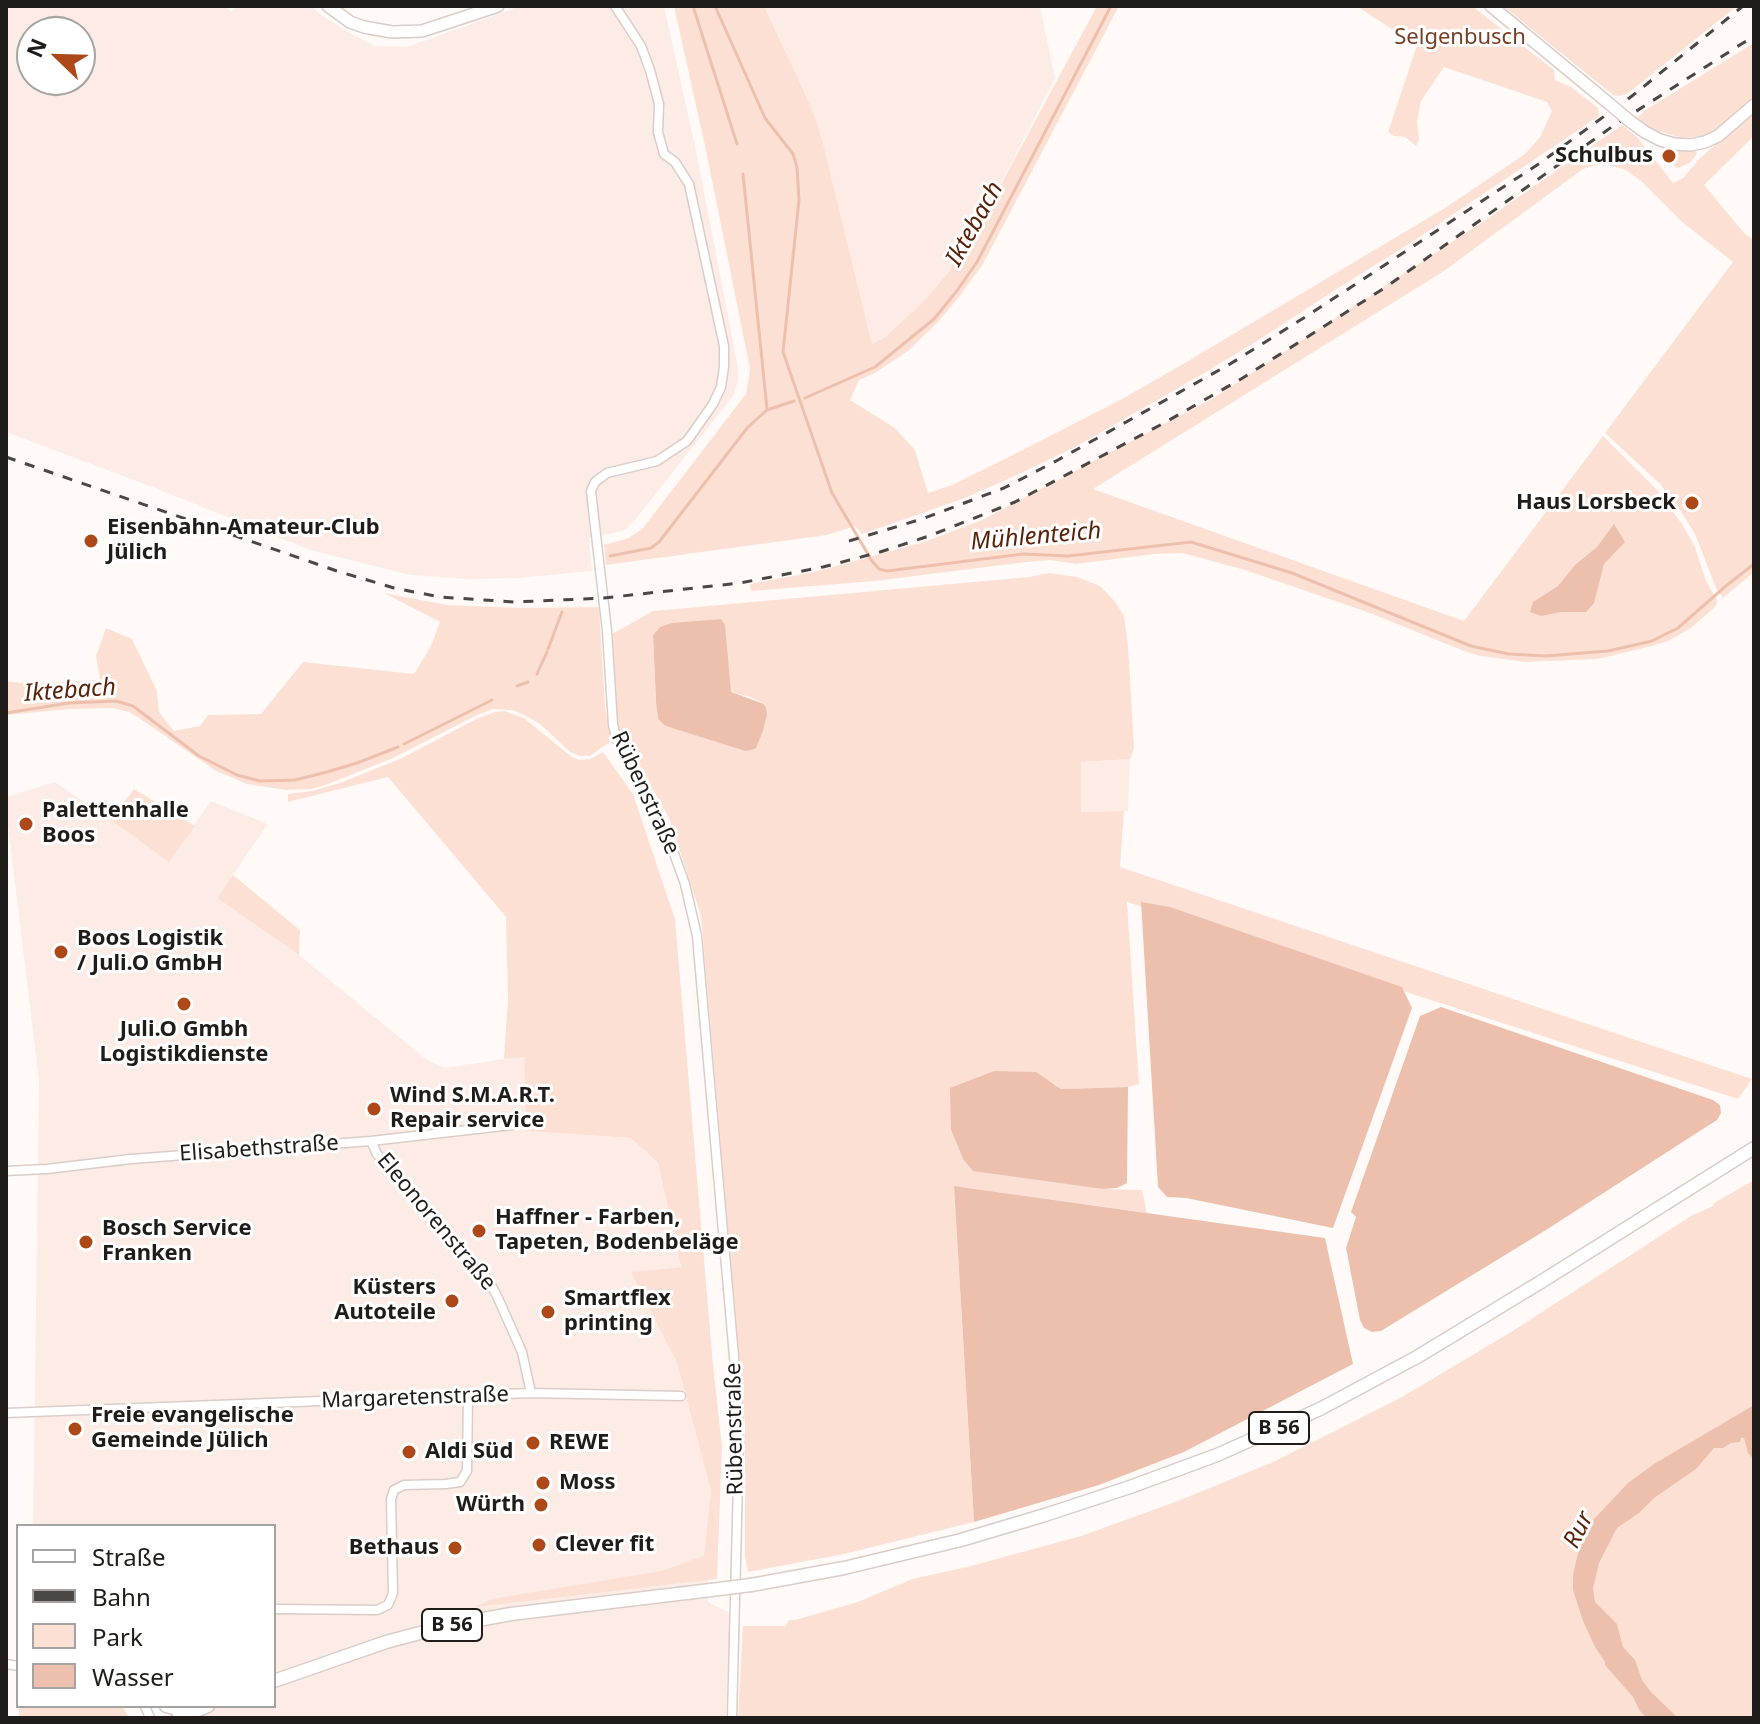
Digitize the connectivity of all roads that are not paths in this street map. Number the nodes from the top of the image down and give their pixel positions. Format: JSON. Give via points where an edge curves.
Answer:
{"nodes":[{"id":1,"x":328,"y":6,"type":"edge"},
{"id":2,"x":474,"y":6,"type":"edge"},
{"id":3,"x":498,"y":6,"type":"edge"},
{"id":4,"x":1491,"y":6,"type":"edge"},
{"id":5,"x":617,"y":7,"type":"edge"},
{"id":6,"x":403,"y":32,"type":"junction"},
{"id":7,"x":1754,"y":105,"type":"edge"},
{"id":8,"x":512,"y":1125,"type":"dead end"},
{"id":9,"x":371,"y":1141,"type":"junction"},
{"id":10,"x":1754,"y":1148,"type":"edge"},
{"id":11,"x":6,"y":1171,"type":"edge"},
{"id":12,"x":531,"y":1393,"type":"junction"},
{"id":13,"x":468,"y":1396,"type":"junction"},
{"id":14,"x":681,"y":1396,"type":"dead end"},
{"id":15,"x":6,"y":1413,"type":"edge"},
{"id":16,"x":276,"y":1609,"type":"edge"},
{"id":17,"x":276,"y":1680,"type":"edge"},
{"id":18,"x":174,"y":1708,"type":"edge"},
{"id":19,"x":204,"y":1708,"type":"edge"},
{"id":20,"x":178,"y":1718,"type":"edge"},
{"id":21,"x":732,"y":1718,"type":"edge"}],
"edges":[{"from":1,"to":6,"type":"main road","via":[[364,27]]},
{"from":2,"to":6,"type":"main road"},
{"from":3,"to":6,"type":"main road","via":[[422,31]]},
{"from":4,"to":7,"type":"main road","bridge":true,"via":[[1660,140],[1705,142]]},
{"from":5,"to":21,"type":"street","name":"Rübenstraße","via":[[650,70],[664,154],[689,184],[724,346],[721,387],[687,441],[657,461],[607,473],[591,491],[613,725],[668,837],[697,936],[738,1403]]},
{"from":8,"to":9,"type":"street","name":"Elisabethstraße"},
{"from":9,"to":11,"type":"street","name":"Elisabethstraße"},
{"from":9,"to":12,"type":"street","name":"Eleonorenstraße","via":[[489,1281],[522,1352]]},
{"from":10,"to":17,"type":"main road","number":"B 56","bridge":true,"via":[[1417,1357],[1320,1409],[1116,1492],[961,1540],[844,1568],[450,1625]]},
{"from":12,"to":13,"type":"street","name":"Margaretenstraße"},
{"from":12,"to":14,"type":"street","name":"Margaretenstraße"},
{"from":13,"to":15,"type":"street","name":"Margaretenstraße"},
{"from":13,"to":16,"type":"street","via":[[467,1471],[460,1482],[394,1490],[393,1593],[388,1605],[377,1610]]},
{"from":18,"to":19,"type":"main road"},
{"from":19,"to":20,"type":"main road"}]}
